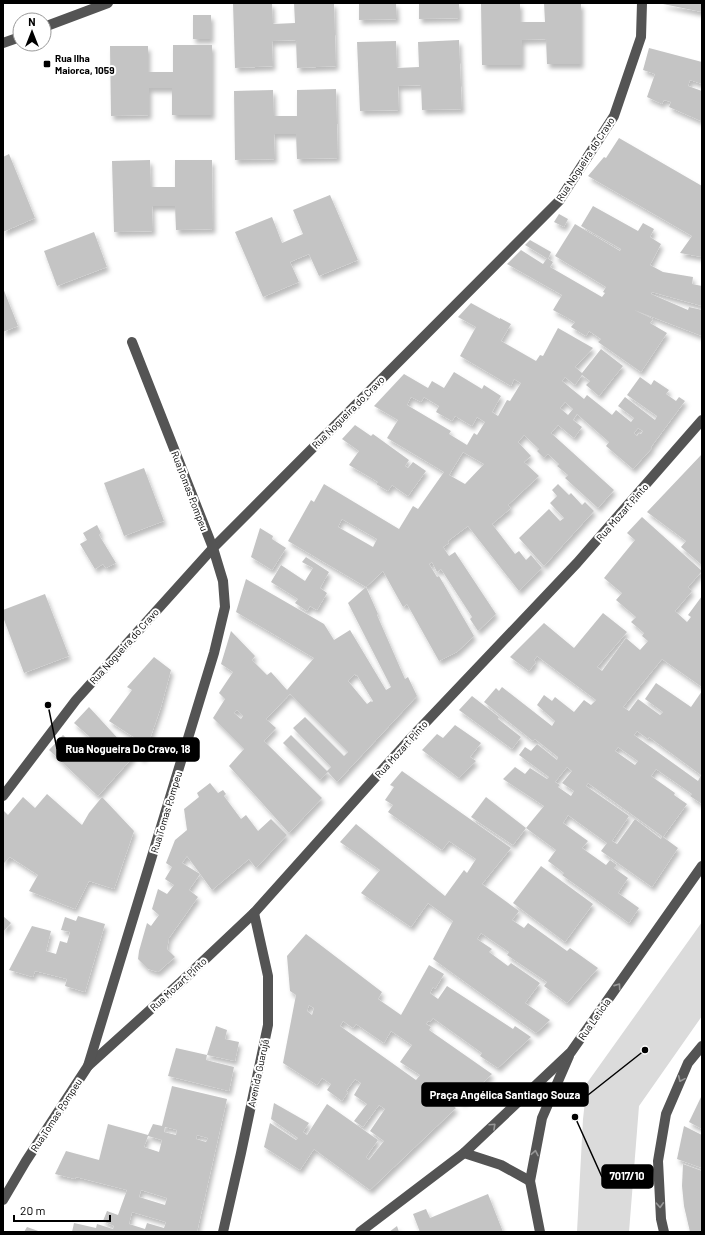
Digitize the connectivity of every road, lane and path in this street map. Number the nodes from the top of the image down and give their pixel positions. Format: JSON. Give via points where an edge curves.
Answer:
{"nodes":[{"id":1,"x":108,"y":3,"type":"edge"},
{"id":2,"x":642,"y":3,"type":"edge"},
{"id":3,"x":52,"y":24,"type":"edge"},
{"id":4,"x":132,"y":342,"type":"dead end"},
{"id":5,"x":702,"y":420,"type":"edge"},
{"id":6,"x":213,"y":548,"type":"junction"},
{"id":7,"x":4,"y":794,"type":"edge"},
{"id":8,"x":702,"y":866,"type":"edge"},
{"id":9,"x":254,"y":912,"type":"junction"},
{"id":10,"x":702,"y":1046,"type":"edge"},
{"id":11,"x":571,"y":1052,"type":"junction"},
{"id":12,"x":88,"y":1066,"type":"junction"},
{"id":13,"x":464,"y":1153,"type":"junction"},
{"id":14,"x":530,"y":1181,"type":"junction"},
{"id":15,"x":3,"y":1200,"type":"edge"},
{"id":16,"x":223,"y":1232,"type":"edge"},
{"id":17,"x":360,"y":1232,"type":"edge"},
{"id":18,"x":540,"y":1232,"type":"edge"},
{"id":19,"x":664,"y":1232,"type":"edge"}],
"edges":[{"from":1,"to":3,"type":"street"},
{"from":2,"to":6,"type":"street","name":"Rua Nogueira do Cravo","via":[[641,37],[614,116],[559,201]]},
{"from":4,"to":6,"type":"street","name":"Rua Tomas Pompeu"},
{"from":5,"to":9,"type":"street","name":"Rua Mozart Pinto","via":[[577,563],[409,740]]},
{"from":6,"to":7,"type":"street","name":"Rua Nogueira do Cravo","via":[[76,700]]},
{"from":6,"to":12,"type":"street","name":"Rua Tomas Pompeu","via":[[224,581],[224,615]]},
{"from":11,"to":8,"type":"street","name":"Rua Letícia","one_way":true},
{"from":9,"to":12,"type":"street","name":"Rua Mozart Pinto"},
{"from":9,"to":16,"type":"street","name":"Avenida Guarujá","via":[[268,976],[268,1025]]},
{"from":10,"to":19,"type":"street","one_way":true,"via":[[688,1063],[666,1114],[658,1161]]},
{"from":13,"to":11,"type":"street","name":"Rua Letícia","one_way":true},
{"from":14,"to":11,"type":"street","one_way":true,"via":[[542,1118]]},
{"from":12,"to":15,"type":"street","name":"Rua Tomas Pompeu"},
{"from":13,"to":14,"type":"street","via":[[501,1165]]},
{"from":13,"to":17,"type":"street","name":"Rua Letícia"},
{"from":14,"to":18,"type":"street"}]}
